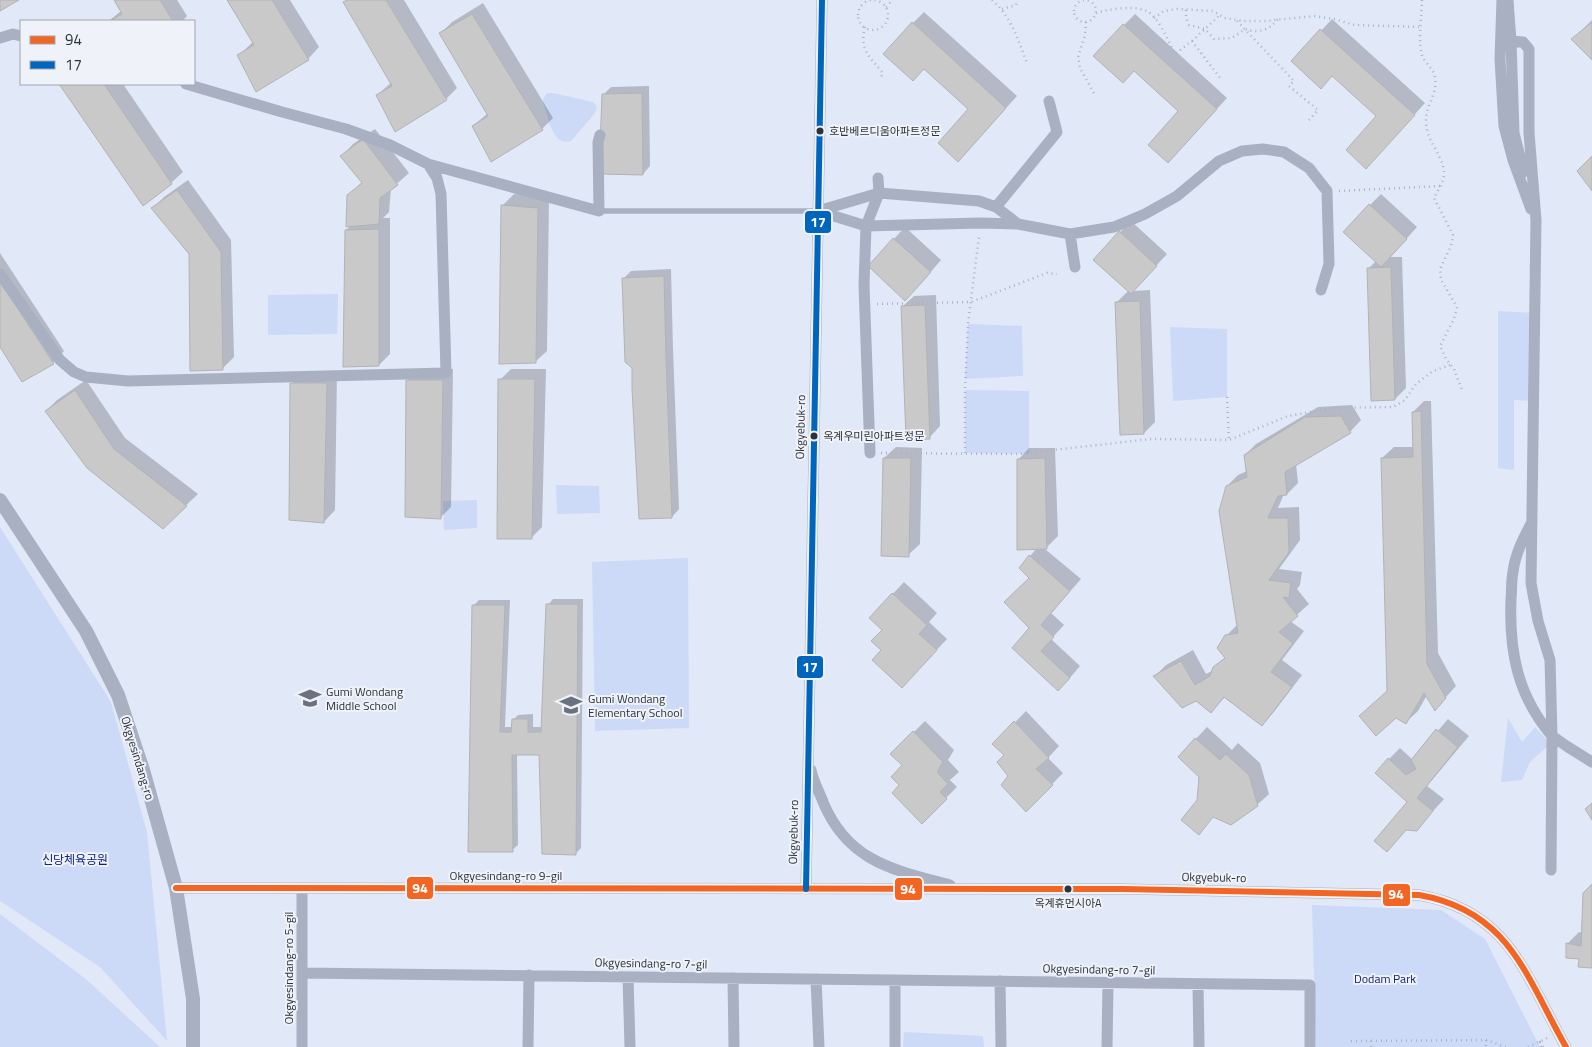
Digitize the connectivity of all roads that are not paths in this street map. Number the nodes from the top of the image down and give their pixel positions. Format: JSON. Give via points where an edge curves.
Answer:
{"nodes":[{"id":1,"x":822,"y":0,"type":"edge"},
{"id":2,"x":1502,"y":0,"type":"edge"},
{"id":3,"x":1508,"y":0,"type":"edge"},
{"id":4,"x":20,"y":36,"type":"edge"},
{"id":5,"x":0,"y":38,"type":"edge"},
{"id":6,"x":1511,"y":41,"type":"junction"},
{"id":7,"x":1512,"y":84,"type":"junction"},
{"id":8,"x":1528,"y":84,"type":"junction"},
{"id":9,"x":189,"y":85,"type":"edge"},
{"id":10,"x":1049,"y":101,"type":"dead end"},
{"id":11,"x":1514,"y":133,"type":"junction"},
{"id":12,"x":1529,"y":133,"type":"junction"},
{"id":13,"x":600,"y":135,"type":"dead end"},
{"id":14,"x":428,"y":164,"type":"junction"},
{"id":15,"x":878,"y":178,"type":"dead end"},
{"id":16,"x":879,"y":193,"type":"junction"},
{"id":17,"x":996,"y":207,"type":"junction"},
{"id":18,"x":599,"y":211,"type":"junction"},
{"id":19,"x":818,"y":211,"type":"junction"},
{"id":20,"x":1536,"y":220,"type":"junction"},
{"id":21,"x":1018,"y":224,"type":"junction"},
{"id":22,"x":866,"y":226,"type":"junction"},
{"id":23,"x":1070,"y":234,"type":"junction"},
{"id":24,"x":1075,"y":267,"type":"dead end"},
{"id":25,"x":0,"y":274,"type":"edge"},
{"id":26,"x":1321,"y":290,"type":"dead end"},
{"id":27,"x":870,"y":454,"type":"road end"},
{"id":28,"x":0,"y":500,"type":"edge"},
{"id":29,"x":1533,"y":520,"type":"junction"},
{"id":30,"x":1552,"y":736,"type":"junction"},
{"id":31,"x":808,"y":743,"type":"junction"},
{"id":32,"x":1592,"y":762,"type":"edge"},
{"id":33,"x":1551,"y":870,"type":"dead end"},
{"id":34,"x":176,"y":888,"type":"junction"},
{"id":35,"x":302,"y":888,"type":"junction"},
{"id":36,"x":806,"y":889,"type":"junction"},
{"id":37,"x":966,"y":889,"type":"junction"},
{"id":38,"x":302,"y":973,"type":"junction"},
{"id":39,"x":529,"y":976,"type":"junction"},
{"id":40,"x":628,"y":977,"type":"junction"},
{"id":41,"x":733,"y":978,"type":"junction"},
{"id":42,"x":816,"y":979,"type":"junction"},
{"id":43,"x":895,"y":980,"type":"junction"},
{"id":44,"x":1000,"y":981,"type":"junction"},
{"id":45,"x":1108,"y":983,"type":"junction"},
{"id":46,"x":1198,"y":984,"type":"junction"},
{"id":47,"x":193,"y":1047,"type":"edge"},
{"id":48,"x":302,"y":1047,"type":"edge"},
{"id":49,"x":528,"y":1047,"type":"edge"},
{"id":50,"x":630,"y":1047,"type":"edge"},
{"id":51,"x":734,"y":1047,"type":"edge"},
{"id":52,"x":819,"y":1047,"type":"edge"},
{"id":53,"x":895,"y":1047,"type":"edge"},
{"id":54,"x":1001,"y":1047,"type":"edge"},
{"id":55,"x":1108,"y":1047,"type":"edge"},
{"id":56,"x":1199,"y":1047,"type":"edge"},
{"id":57,"x":1310,"y":1047,"type":"edge"},
{"id":58,"x":1566,"y":1047,"type":"edge"}],
"edges":[{"from":1,"to":19,"type":"street","name":"Okgyebuk-ro"},
{"from":2,"to":20,"type":"street","via":[[1500,59],[1504,126]]},
{"from":3,"to":6,"type":"street"},
{"from":4,"to":5,"type":"street","via":[[13,34]]},
{"from":6,"to":7,"type":"street"},
{"from":6,"to":8,"type":"street","via":[[1528,46]]},
{"from":7,"to":8,"type":"street"},
{"from":7,"to":11,"type":"street"},
{"from":8,"to":12,"type":"street"},
{"from":9,"to":14,"type":"street","via":[[346,129],[390,145]]},
{"from":10,"to":17,"type":"street","via":[[1057,132]]},
{"from":11,"to":12,"type":"street"},
{"from":11,"to":20,"type":"street"},
{"from":12,"to":20,"type":"street"},
{"from":13,"to":18,"type":"street"},
{"from":14,"to":18,"type":"street"},
{"from":14,"to":25,"type":"street","via":[[437,178],[441,194],[446,373],[128,381],[86,377],[60,360]]},
{"from":15,"to":16,"type":"street"},
{"from":16,"to":17,"type":"street","via":[[979,201]]},
{"from":16,"to":19,"type":"street"},
{"from":16,"to":22,"type":"street"},
{"from":17,"to":21,"type":"street"},
{"from":18,"to":19,"type":"lane"},
{"from":19,"to":22,"type":"street"},
{"from":19,"to":31,"type":"street","name":"Okgyebuk-ro"},
{"from":20,"to":29,"type":"street"},
{"from":21,"to":22,"type":"street"},
{"from":21,"to":23,"type":"street"},
{"from":22,"to":27,"type":"street","via":[[864,285]]},
{"from":23,"to":24,"type":"street"},
{"from":23,"to":26,"type":"street","via":[[1114,227],[1146,214],[1177,196],[1219,161],[1242,151],[1264,149],[1284,152],[1309,168],[1327,191],[1330,264]]},
{"from":28,"to":34,"type":"street","name":"Okgyesindang-ro","via":[[86,631],[118,694]]},
{"from":29,"to":30,"type":"street","via":[[1531,583],[1550,660]]},
{"from":29,"to":30,"type":"street","via":[[1520,545],[1513,571],[1512,645],[1524,692]]},
{"from":30,"to":32,"type":"street"},
{"from":30,"to":33,"type":"street"},
{"from":31,"to":36,"type":"street","name":"Okgyebuk-ro"},
{"from":31,"to":37,"type":"street","via":[[812,778],[827,811],[848,841],[880,864],[897,871]]},
{"from":34,"to":35,"type":"street","name":"Okgyesindang-ro 9-gil"},
{"from":34,"to":47,"type":"street","name":"Okgyesindang-ro","via":[[193,1000]]},
{"from":35,"to":36,"type":"street","name":"Okgyesindang-ro 9-gil"},
{"from":35,"to":38,"type":"street","name":"Okgyesindang-ro 5-gil"},
{"from":36,"to":37,"type":"street","name":"Okgyebuk-ro"},
{"from":37,"to":58,"type":"street","name":"Okgyebuk-ro","via":[[1403,894],[1435,898],[1457,906],[1495,930],[1514,953]]},
{"from":38,"to":39,"type":"street","name":"Okgyesindang-ro 7-gil"},
{"from":38,"to":48,"type":"street","name":"Okgyesindang-ro 5-gil"},
{"from":39,"to":40,"type":"street","name":"Okgyesindang-ro 7-gil"},
{"from":39,"to":49,"type":"street"},
{"from":40,"to":41,"type":"street","name":"Okgyesindang-ro 7-gil"},
{"from":40,"to":50,"type":"street"},
{"from":41,"to":42,"type":"street","name":"Okgyesindang-ro 7-gil"},
{"from":41,"to":51,"type":"street"},
{"from":42,"to":43,"type":"street","name":"Okgyesindang-ro 7-gil"},
{"from":42,"to":52,"type":"street"},
{"from":43,"to":44,"type":"street","name":"Okgyesindang-ro 7-gil"},
{"from":43,"to":53,"type":"street"},
{"from":44,"to":45,"type":"street","name":"Okgyesindang-ro 7-gil"},
{"from":44,"to":54,"type":"street"},
{"from":45,"to":46,"type":"street","name":"Okgyesindang-ro 7-gil"},
{"from":45,"to":55,"type":"street"},
{"from":46,"to":56,"type":"street"},
{"from":46,"to":57,"type":"street","name":"Okgyesindang-ro 7-gil","via":[[1310,985]]}]}
